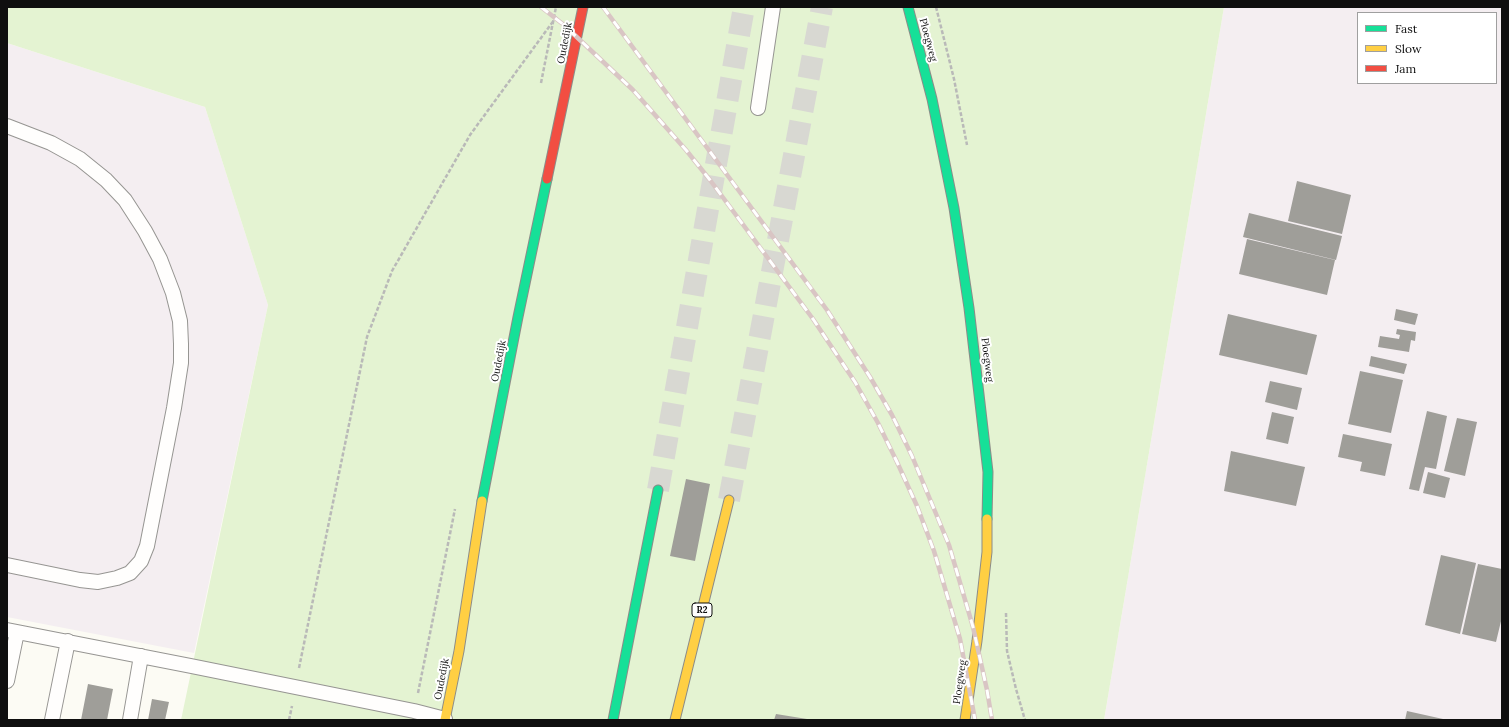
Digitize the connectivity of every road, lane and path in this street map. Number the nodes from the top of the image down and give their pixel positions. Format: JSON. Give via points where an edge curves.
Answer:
{"nodes":[{"id":1,"x":583,"y":7,"type":"edge"},
{"id":2,"x":773,"y":7,"type":"edge"},
{"id":3,"x":908,"y":7,"type":"edge"},
{"id":4,"x":559,"y":14,"type":"dead end"},
{"id":5,"x":758,"y":108,"type":"dead end"},
{"id":6,"x":7,"y":126,"type":"edge"},
{"id":7,"x":658,"y":490,"type":"tunnel mouth"},
{"id":8,"x":729,"y":500,"type":"tunnel mouth"},
{"id":9,"x":7,"y":565,"type":"edge"},
{"id":10,"x":12,"y":631,"type":"edge"},
{"id":11,"x":68,"y":641,"type":"junction"},
{"id":12,"x":140,"y":656,"type":"junction"},
{"id":13,"x":7,"y":681,"type":"edge"},
{"id":14,"x":296,"y":687,"type":"junction"},
{"id":15,"x":445,"y":719,"type":"edge"},
{"id":16,"x":52,"y":720,"type":"edge"},
{"id":17,"x":130,"y":720,"type":"edge"},
{"id":18,"x":289,"y":720,"type":"edge"},
{"id":19,"x":613,"y":720,"type":"edge"},
{"id":20,"x":675,"y":720,"type":"edge"},
{"id":21,"x":965,"y":720,"type":"edge"}],
"edges":[{"from":1,"to":15,"type":"main road","name":"Oudedijk","via":[[518,317],[481,508],[459,651]]},
{"from":2,"to":5,"type":"lane"},
{"from":3,"to":21,"type":"main road","name":"Ploegweg","via":[[932,99],[954,208],[970,316],[988,472],[986,552]]},
{"from":4,"to":14,"type":"path","via":[[554,17],[470,135],[392,271],[367,337]]},
{"from":6,"to":9,"type":"lane","via":[[51,143],[80,159],[125,200],[160,259],[173,293],[180,322],[181,363],[147,546],[141,561],[130,572],[98,582]]},
{"from":7,"to":19,"type":"main road"},
{"from":8,"to":20,"type":"main road","number":"R2"},
{"from":10,"to":11,"type":"lane"},
{"from":10,"to":13,"type":"lane"},
{"from":11,"to":12,"type":"lane"},
{"from":11,"to":16,"type":"lane"},
{"from":12,"to":14,"type":"lane"},
{"from":12,"to":17,"type":"lane"},
{"from":14,"to":15,"type":"lane"},
{"from":14,"to":18,"type":"path"}]}
